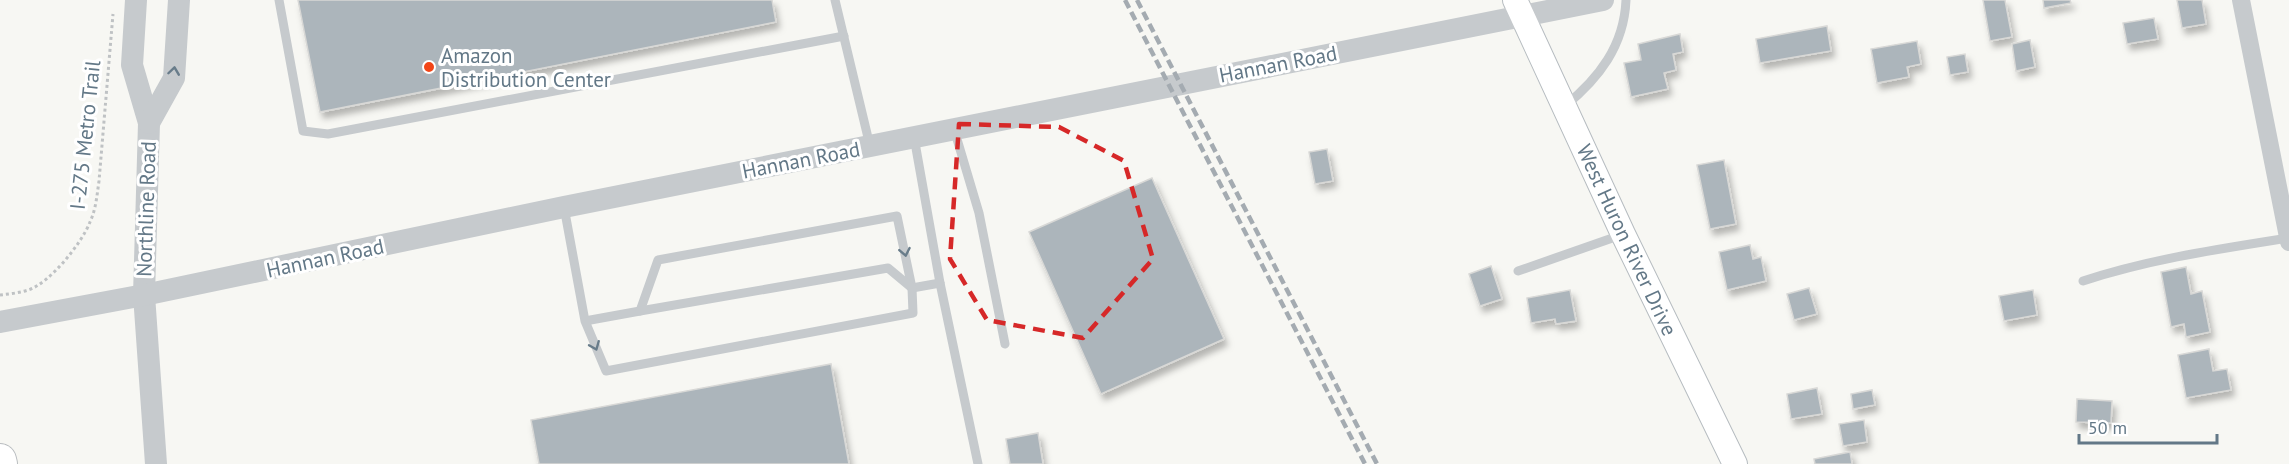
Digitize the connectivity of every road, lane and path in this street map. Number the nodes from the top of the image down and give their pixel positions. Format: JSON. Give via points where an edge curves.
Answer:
{"nodes":[{"id":1,"x":136,"y":0,"type":"edge"},
{"id":2,"x":179,"y":0,"type":"edge"},
{"id":3,"x":279,"y":0,"type":"edge"},
{"id":4,"x":835,"y":0,"type":"edge"},
{"id":5,"x":1603,"y":0,"type":"edge"},
{"id":6,"x":1626,"y":0,"type":"edge"},
{"id":7,"x":2241,"y":0,"type":"edge"},
{"id":8,"x":1518,"y":8,"type":"edge"},
{"id":9,"x":113,"y":10,"type":"dead end"},
{"id":10,"x":844,"y":36,"type":"junction"},
{"id":11,"x":1565,"y":106,"type":"junction"},
{"id":12,"x":149,"y":123,"type":"junction"},
{"id":13,"x":954,"y":129,"type":"junction"},
{"id":14,"x":914,"y":137,"type":"junction"},
{"id":15,"x":870,"y":146,"type":"junction"},
{"id":16,"x":564,"y":207,"type":"junction"},
{"id":17,"x":1623,"y":234,"type":"junction"},
{"id":18,"x":2289,"y":240,"type":"edge"},
{"id":19,"x":1518,"y":271,"type":"dead end"},
{"id":20,"x":2083,"y":281,"type":"dead end"},
{"id":21,"x":939,"y":283,"type":"junction"},
{"id":22,"x":912,"y":288,"type":"junction"},
{"id":23,"x":144,"y":295,"type":"junction"},
{"id":24,"x":0,"y":296,"type":"edge"},
{"id":25,"x":640,"y":311,"type":"junction"},
{"id":26,"x":0,"y":321,"type":"edge"},
{"id":27,"x":585,"y":321,"type":"junction"},
{"id":28,"x":1005,"y":344,"type":"dead end"},
{"id":29,"x":156,"y":464,"type":"edge"},
{"id":30,"x":978,"y":464,"type":"edge"},
{"id":31,"x":1735,"y":464,"type":"edge"}],
"edges":[{"from":1,"to":12,"type":"street","name":"Northline Road","via":[[132,65]]},
{"from":12,"to":2,"type":"street","name":"Northline Road","one_way":true,"via":[[174,78]]},
{"from":3,"to":10,"type":"lane","via":[[303,131],[328,134]]},
{"from":4,"to":10,"type":"lane"},
{"from":5,"to":8,"type":"street","name":"Hannan Road"},
{"from":6,"to":11,"type":"lane","via":[[1625,17],[1598,75]]},
{"from":7,"to":18,"type":"street"},
{"from":8,"to":11,"type":"main road","name":"West Huron River Drive"},
{"from":8,"to":13,"type":"street","name":"Hannan Road"},
{"from":9,"to":24,"type":"path","name":"I-275 Metro Trail","via":[[99,181],[90,224],[46,280],[29,290]]},
{"from":10,"to":15,"type":"lane"},
{"from":11,"to":17,"type":"main road","name":"West Huron River Drive"},
{"from":12,"to":23,"type":"street","name":"Northline Road"},
{"from":13,"to":14,"type":"street","name":"Hannan Road"},
{"from":13,"to":28,"type":"lane","via":[[979,213]]},
{"from":14,"to":15,"type":"street","name":"Hannan Road"},
{"from":14,"to":21,"type":"lane"},
{"from":15,"to":16,"type":"street","name":"Hannan Road"},
{"from":16,"to":23,"type":"street","name":"Hannan Road"},
{"from":16,"to":27,"type":"lane"},
{"from":17,"to":19,"type":"lane"},
{"from":17,"to":31,"type":"main road","name":"West Huron River Drive"},
{"from":18,"to":20,"type":"lane","via":[[2182,255]]},
{"from":21,"to":22,"type":"lane"},
{"from":21,"to":30,"type":"lane"},
{"from":22,"to":25,"type":"lane","via":[[888,268]]},
{"from":25,"to":22,"type":"lane","one_way":true,"via":[[658,260],[897,216]]},
{"from":27,"to":22,"type":"lane","one_way":true,"via":[[606,371],[913,313]]},
{"from":23,"to":26,"type":"street","name":"Hannan Road"},
{"from":23,"to":29,"type":"street","name":"Northline Road"},
{"from":25,"to":27,"type":"lane"}]}
